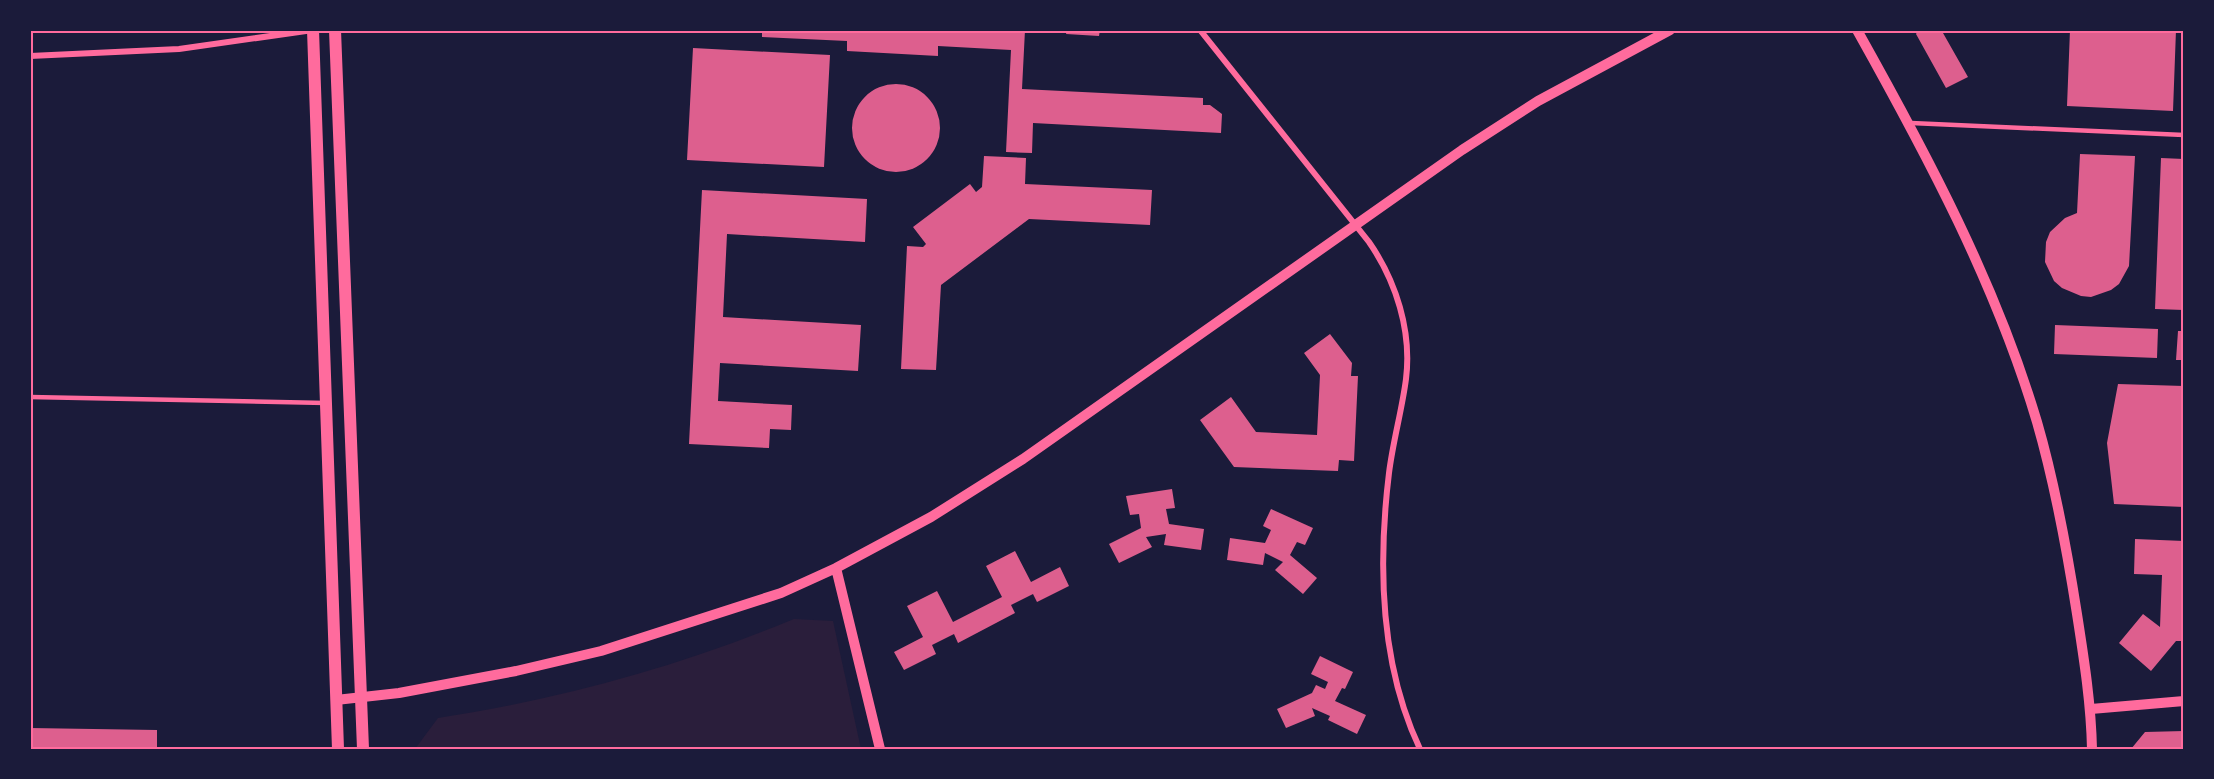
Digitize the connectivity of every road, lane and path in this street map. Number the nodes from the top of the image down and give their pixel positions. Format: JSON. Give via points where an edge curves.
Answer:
{"nodes":[{"id":1,"x":313,"y":30,"type":"edge"},
{"id":2,"x":335,"y":30,"type":"edge"},
{"id":3,"x":1200,"y":30,"type":"edge"},
{"id":4,"x":1670,"y":30,"type":"edge"},
{"id":5,"x":1857,"y":30,"type":"edge"},
{"id":6,"x":30,"y":56,"type":"edge"},
{"id":7,"x":1909,"y":123,"type":"junction"},
{"id":8,"x":2184,"y":135,"type":"edge"},
{"id":9,"x":1357,"y":226,"type":"junction"},
{"id":10,"x":30,"y":397,"type":"edge"},
{"id":11,"x":326,"y":403,"type":"junction"},
{"id":12,"x":836,"y":568,"type":"junction"},
{"id":13,"x":361,"y":698,"type":"junction"},
{"id":14,"x":336,"y":700,"type":"junction"},
{"id":15,"x":2184,"y":700,"type":"edge"},
{"id":16,"x":2091,"y":709,"type":"junction"},
{"id":17,"x":338,"y":749,"type":"edge"},
{"id":18,"x":363,"y":749,"type":"edge"},
{"id":19,"x":880,"y":749,"type":"edge"},
{"id":20,"x":1420,"y":749,"type":"edge"},
{"id":21,"x":2092,"y":749,"type":"edge"}],
"edges":[{"from":1,"to":6,"type":"street","via":[[179,49]]},
{"from":1,"to":11,"type":"main road"},
{"from":2,"to":13,"type":"main road"},
{"from":3,"to":9,"type":"street"},
{"from":4,"to":9,"type":"street","via":[[1538,101]]},
{"from":5,"to":7,"type":"street"},
{"from":7,"to":8,"type":"lane"},
{"from":7,"to":16,"type":"street","via":[[1987,284],[2037,422],[2068,556]]},
{"from":9,"to":12,"type":"street","via":[[1014,465],[931,517]]},
{"from":9,"to":20,"type":"street","via":[[1385,268],[1398,297],[1407,337],[1406,378],[1388,481],[1384,577],[1387,632],[1398,687]]},
{"from":10,"to":11,"type":"lane"},
{"from":11,"to":14,"type":"main road"},
{"from":12,"to":13,"type":"street","via":[[782,593],[601,651],[516,671]]},
{"from":12,"to":19,"type":"street"},
{"from":13,"to":14,"type":"street"},
{"from":13,"to":18,"type":"main road"},
{"from":14,"to":17,"type":"main road"},
{"from":15,"to":16,"type":"street"},
{"from":16,"to":21,"type":"street"}]}
